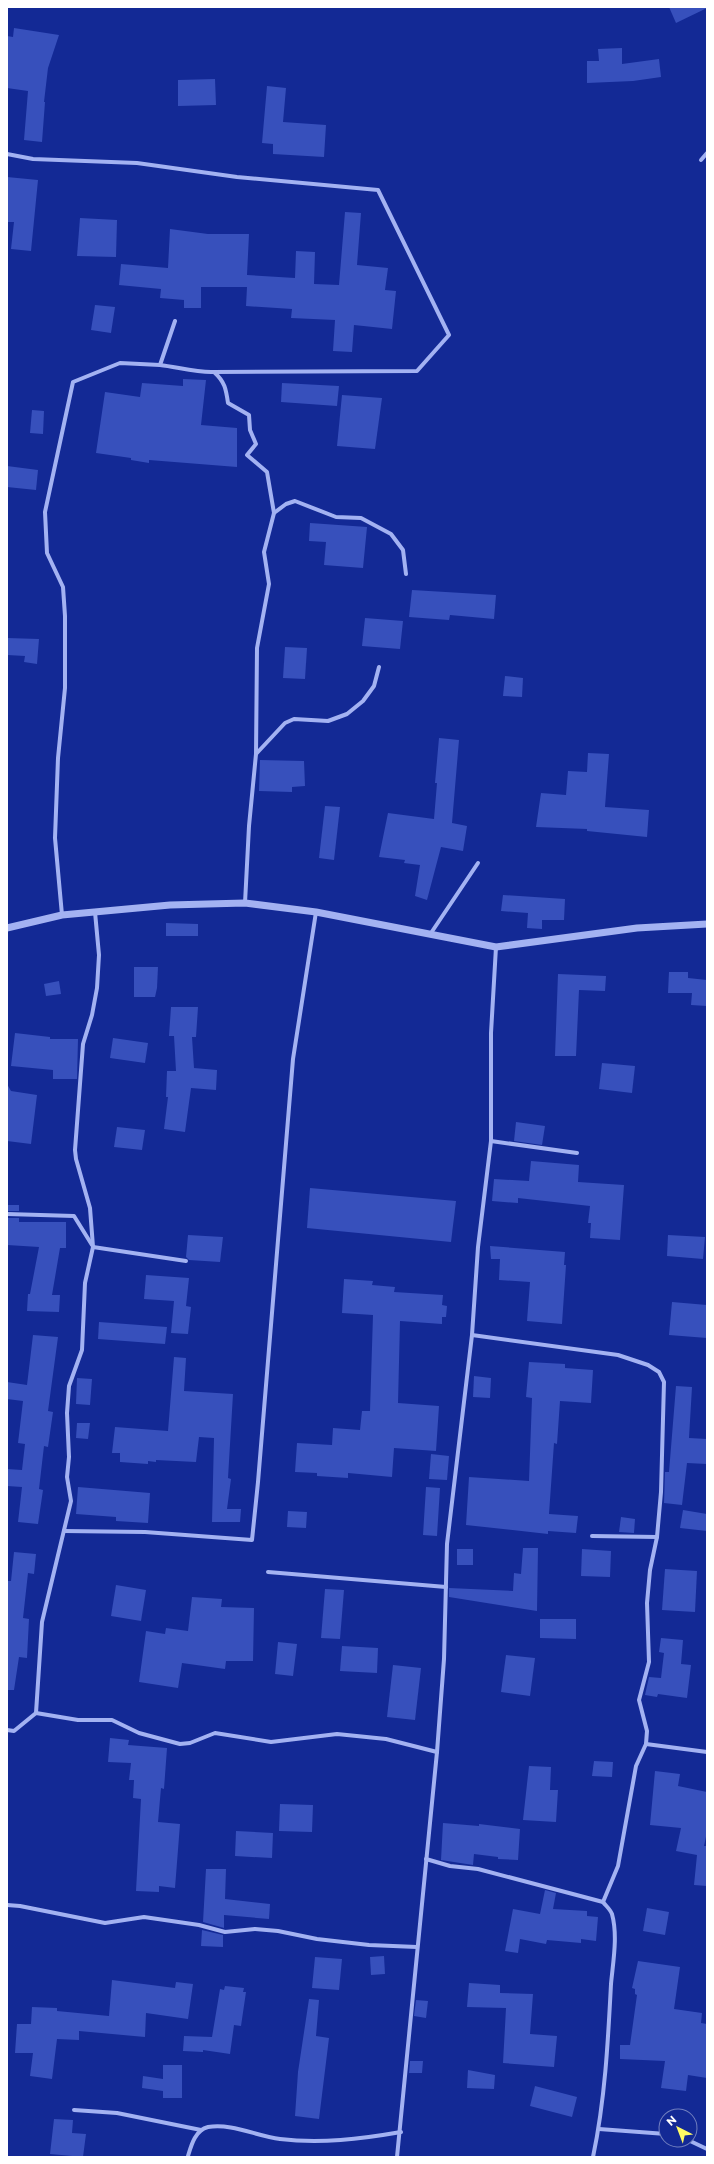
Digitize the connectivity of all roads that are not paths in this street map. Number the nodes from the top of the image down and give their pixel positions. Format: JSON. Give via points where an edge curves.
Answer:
{"nodes":[{"id":1,"x":707,"y":153,"type":"edge"},
{"id":2,"x":7,"y":154,"type":"edge"},
{"id":3,"x":701,"y":160,"type":"dead end"},
{"id":4,"x":175,"y":321,"type":"dead end"},
{"id":5,"x":160,"y":365,"type":"junction"},
{"id":6,"x":214,"y":372,"type":"junction"},
{"id":7,"x":274,"y":513,"type":"junction"},
{"id":8,"x":406,"y":574,"type":"dead end"},
{"id":9,"x":379,"y":667,"type":"dead end"},
{"id":10,"x":256,"y":754,"type":"junction"},
{"id":11,"x":478,"y":863,"type":"dead end"},
{"id":12,"x":245,"y":903,"type":"junction"},
{"id":13,"x":95,"y":912,"type":"junction"},
{"id":14,"x":316,"y":912,"type":"junction"},
{"id":15,"x":62,"y":915,"type":"junction"},
{"id":16,"x":707,"y":924,"type":"edge"},
{"id":17,"x":7,"y":928,"type":"edge"},
{"id":18,"x":431,"y":933,"type":"junction"},
{"id":19,"x":496,"y":947,"type":"junction"},
{"id":20,"x":491,"y":1141,"type":"junction"},
{"id":21,"x":577,"y":1153,"type":"dead end"},
{"id":22,"x":7,"y":1214,"type":"edge"},
{"id":23,"x":93,"y":1248,"type":"junction"},
{"id":24,"x":186,"y":1260,"type":"dead end"},
{"id":25,"x":472,"y":1335,"type":"junction"},
{"id":26,"x":64,"y":1531,"type":"junction"},
{"id":27,"x":592,"y":1536,"type":"dead end"},
{"id":28,"x":657,"y":1537,"type":"junction"},
{"id":29,"x":268,"y":1572,"type":"dead end"},
{"id":30,"x":446,"y":1588,"type":"junction"},
{"id":31,"x":36,"y":1713,"type":"junction"},
{"id":32,"x":7,"y":1730,"type":"edge"},
{"id":33,"x":646,"y":1744,"type":"junction"},
{"id":34,"x":438,"y":1752,"type":"junction"},
{"id":35,"x":707,"y":1752,"type":"edge"},
{"id":36,"x":426,"y":1859,"type":"junction"},
{"id":37,"x":603,"y":1902,"type":"junction"},
{"id":38,"x":7,"y":1906,"type":"edge"},
{"id":39,"x":417,"y":1947,"type":"junction"},
{"id":40,"x":74,"y":2110,"type":"dead end"},
{"id":41,"x":599,"y":2129,"type":"junction"},
{"id":42,"x":201,"y":2130,"type":"junction"},
{"id":43,"x":401,"y":2132,"type":"junction"},
{"id":44,"x":658,"y":2133,"type":"edge"},
{"id":45,"x":188,"y":2156,"type":"edge"},
{"id":46,"x":397,"y":2157,"type":"edge"},
{"id":47,"x":593,"y":2157,"type":"edge"}],
"edges":[{"from":1,"to":3,"type":"street"},
{"from":2,"to":6,"type":"street","via":[[33,159],[137,163],[237,177],[378,190],[449,335],[444,341],[417,370]]},
{"from":4,"to":5,"type":"street"},
{"from":5,"to":6,"type":"street","via":[[188,368],[203,373]]},
{"from":5,"to":15,"type":"street","via":[[120,363],[73,382],[45,512],[47,553],[63,587],[65,616],[65,688],[58,758],[55,838]]},
{"from":6,"to":7,"type":"street","via":[[226,387],[228,403],[249,415],[250,430],[256,444],[247,455],[267,472]]},
{"from":7,"to":8,"type":"street","via":[[286,504],[295,502],[336,517],[361,518],[391,534],[403,550]]},
{"from":7,"to":10,"type":"street","via":[[264,552],[269,584],[257,648]]},
{"from":9,"to":10,"type":"street","via":[[374,686],[363,701],[347,714],[328,721],[294,719],[285,723]]},
{"from":10,"to":12,"type":"street"},
{"from":11,"to":18,"type":"street"},
{"from":12,"to":13,"type":"street","via":[[170,905]]},
{"from":12,"to":14,"type":"street"},
{"from":13,"to":15,"type":"street"},
{"from":13,"to":23,"type":"street","via":[[97,988],[83,1044],[75,1150],[90,1208]]},
{"from":14,"to":18,"type":"street"},
{"from":14,"to":26,"type":"street","via":[[293,1059],[252,1540],[145,1532]]},
{"from":15,"to":17,"type":"street"},
{"from":16,"to":19,"type":"street","via":[[637,928]]},
{"from":18,"to":19,"type":"street"},
{"from":19,"to":20,"type":"street","via":[[491,1033]]},
{"from":20,"to":21,"type":"street"},
{"from":20,"to":25,"type":"street","via":[[478,1247]]},
{"from":22,"to":23,"type":"street","via":[[74,1216]]},
{"from":23,"to":24,"type":"street"},
{"from":23,"to":26,"type":"street","via":[[85,1283],[82,1350],[69,1386],[67,1477],[70,1500]]},
{"from":25,"to":28,"type":"street","via":[[618,1355],[648,1365],[659,1372],[664,1382],[665,1403]]},
{"from":25,"to":30,"type":"street","via":[[447,1544]]},
{"from":26,"to":31,"type":"street","via":[[42,1622]]},
{"from":27,"to":28,"type":"street"},
{"from":28,"to":33,"type":"street","via":[[647,1603],[649,1662],[639,1700],[647,1731]]},
{"from":29,"to":30,"type":"street"},
{"from":30,"to":34,"type":"street"},
{"from":31,"to":32,"type":"street","via":[[14,1731]]},
{"from":31,"to":34,"type":"street","via":[[78,1720],[112,1720],[139,1732],[180,1744],[190,1743],[214,1733],[271,1742],[337,1734],[386,1739]]},
{"from":33,"to":35,"type":"street"},
{"from":33,"to":37,"type":"street","via":[[636,1766],[618,1866]]},
{"from":34,"to":36,"type":"street"},
{"from":36,"to":37,"type":"street","via":[[450,1866],[478,1869]]},
{"from":36,"to":39,"type":"street"},
{"from":37,"to":41,"type":"street","via":[[612,1914],[614,1938],[607,2068]]},
{"from":38,"to":39,"type":"street","via":[[20,1906],[105,1923],[144,1917],[199,1925],[225,1932],[263,1930],[369,1945]]},
{"from":39,"to":43,"type":"street"},
{"from":40,"to":42,"type":"street","via":[[117,2112]]},
{"from":41,"to":44,"type":"street"},
{"from":41,"to":47,"type":"street"},
{"from":42,"to":43,"type":"street","via":[[207,2127],[227,2127],[280,2139],[324,2141],[358,2140]]},
{"from":42,"to":45,"type":"street","via":[[193,2141]]},
{"from":43,"to":46,"type":"street"}]}
